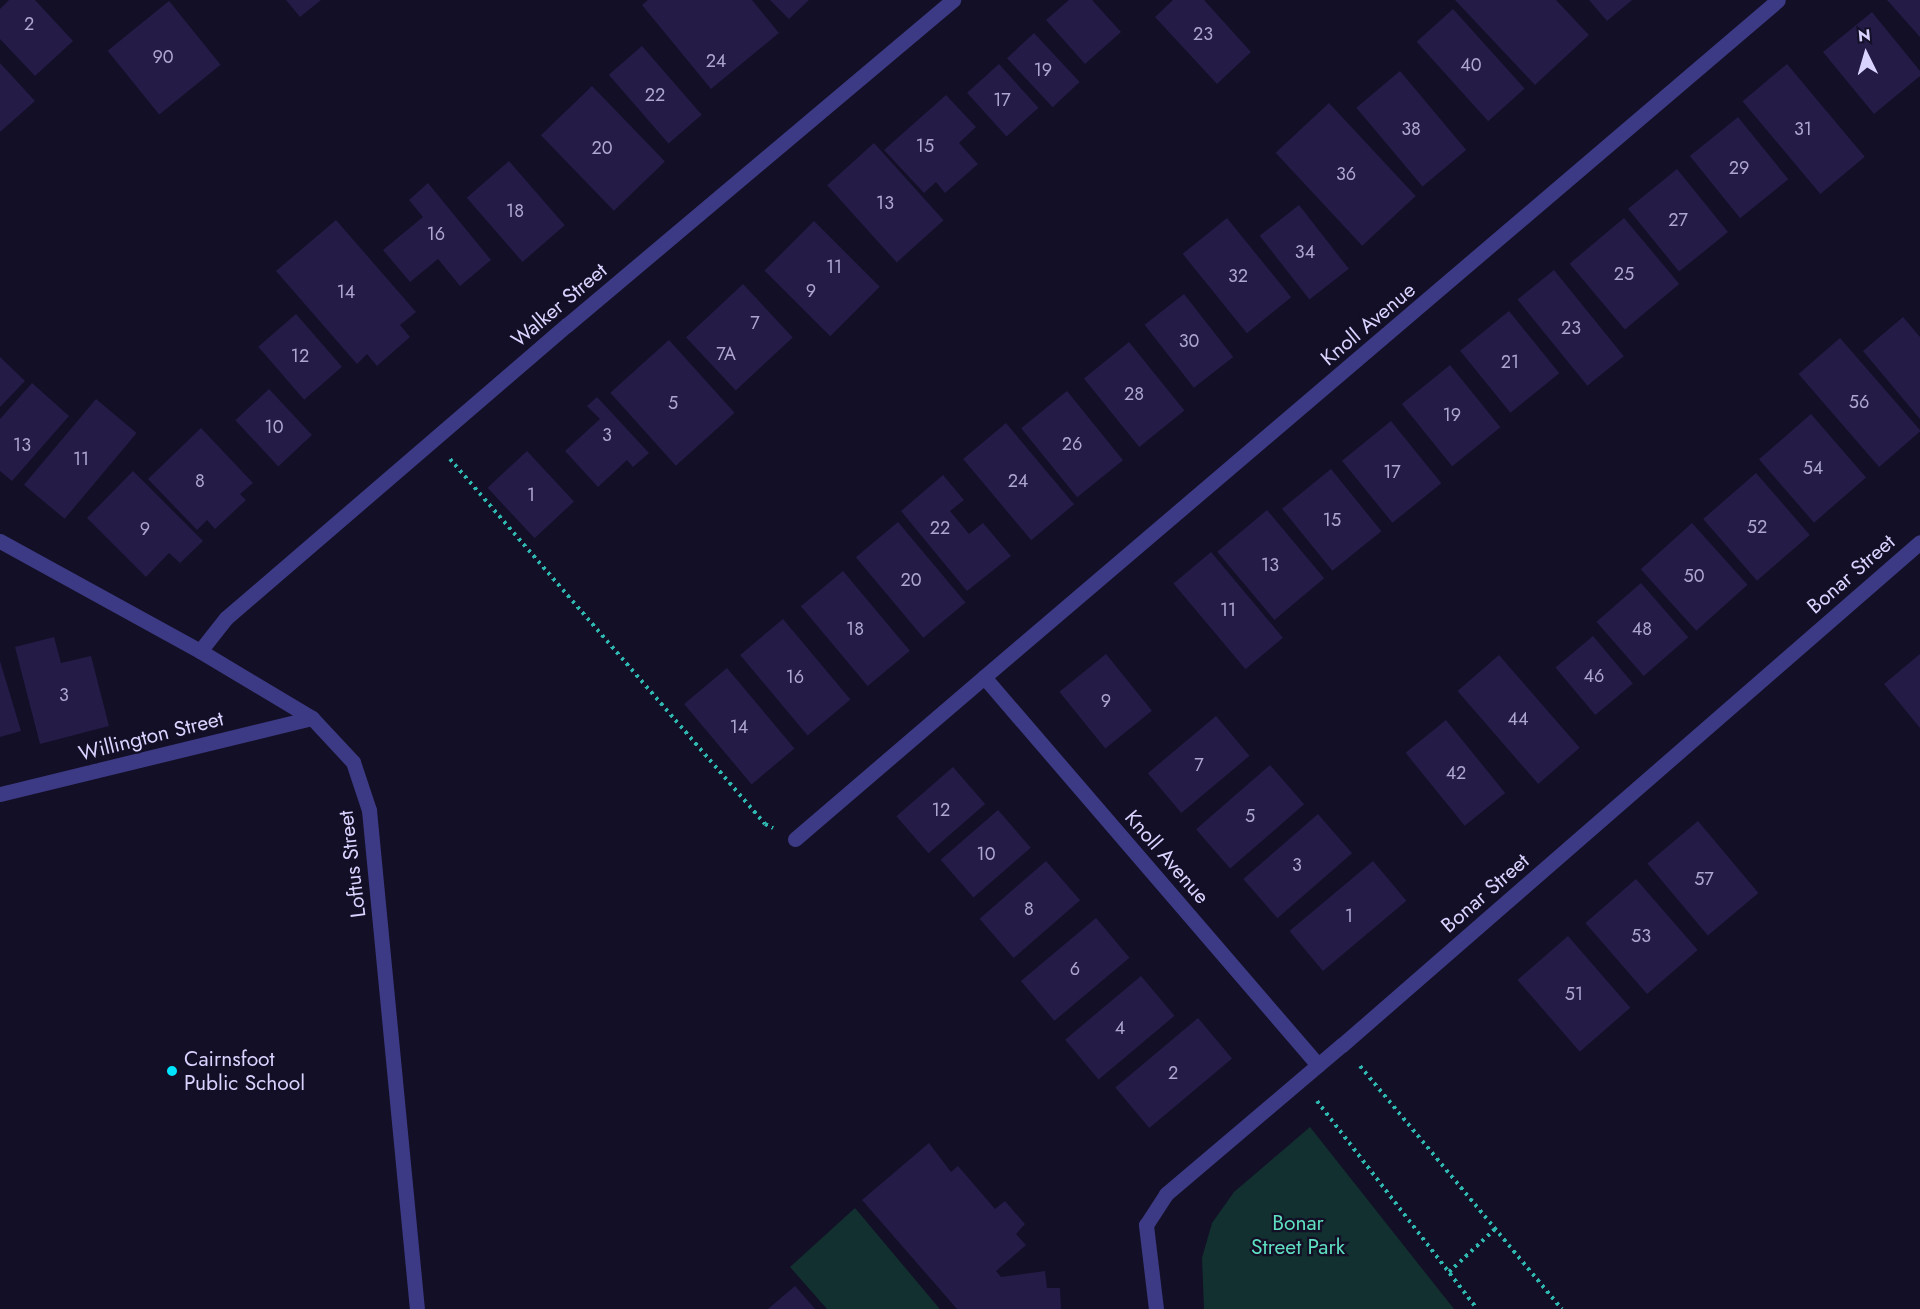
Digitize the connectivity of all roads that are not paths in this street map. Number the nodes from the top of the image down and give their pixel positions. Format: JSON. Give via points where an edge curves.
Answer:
{"nodes":[{"id":1,"x":953,"y":0,"type":"edge"},
{"id":2,"x":1778,"y":0,"type":"edge"},
{"id":3,"x":0,"y":541,"type":"edge"},
{"id":4,"x":1920,"y":542,"type":"edge"},
{"id":5,"x":200,"y":651,"type":"junction"},
{"id":6,"x":984,"y":677,"type":"junction"},
{"id":7,"x":312,"y":718,"type":"junction"},
{"id":8,"x":0,"y":794,"type":"edge"},
{"id":9,"x":795,"y":839,"type":"road end"},
{"id":10,"x":1318,"y":1065,"type":"junction"},
{"id":11,"x":417,"y":1309,"type":"edge"},
{"id":12,"x":1156,"y":1309,"type":"edge"}],
"edges":[{"from":1,"to":5,"type":"street","name":"Walker Street","via":[[226,618]]},
{"from":2,"to":6,"type":"street","name":"Knoll Avenue"},
{"from":3,"to":5,"type":"street","name":"Loftus Street"},
{"from":4,"to":10,"type":"street","name":"Bonar Street"},
{"from":5,"to":7,"type":"street","name":"Loftus Street"},
{"from":6,"to":9,"type":"street","name":"Knoll Avenue"},
{"from":6,"to":10,"type":"street","name":"Knoll Avenue"},
{"from":7,"to":8,"type":"street","name":"Willington Street"},
{"from":7,"to":11,"type":"street","name":"Loftus Street","via":[[353,762],[369,810]]},
{"from":10,"to":12,"type":"street","name":"Bonar Street","via":[[1166,1194],[1146,1225]]}]}
